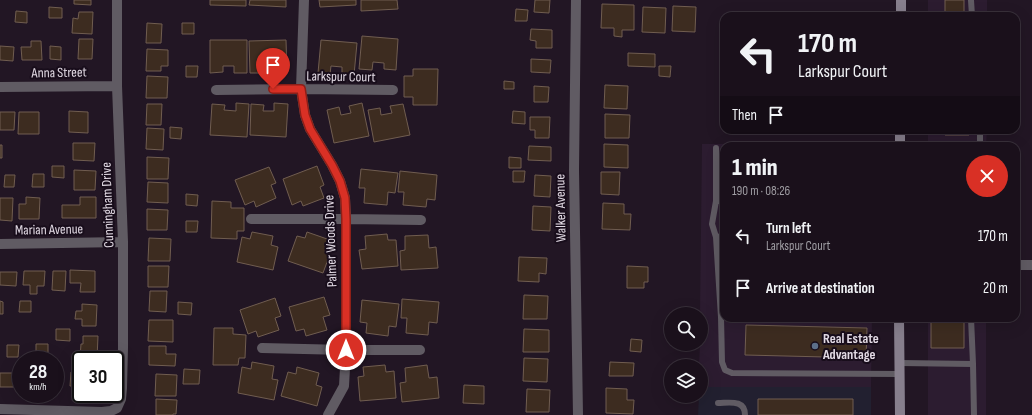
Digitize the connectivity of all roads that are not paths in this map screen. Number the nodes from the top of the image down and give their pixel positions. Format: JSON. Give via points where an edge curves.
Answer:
{"nodes":[{"id":1,"x":117,"y":0,"type":"edge"},
{"id":2,"x":304,"y":0,"type":"edge"},
{"id":3,"x":576,"y":0,"type":"edge"},
{"id":4,"x":901,"y":0,"type":"edge"},
{"id":5,"x":971,"y":0,"type":"edge"},
{"id":6,"x":901,"y":12,"type":"edge"},
{"id":7,"x":972,"y":12,"type":"edge"},
{"id":8,"x":118,"y":86,"type":"junction"},
{"id":9,"x":0,"y":87,"type":"edge"},
{"id":10,"x":301,"y":89,"type":"junction"},
{"id":11,"x":216,"y":90,"type":"dead end"},
{"id":12,"x":393,"y":90,"type":"dead end"},
{"id":13,"x":716,"y":148,"type":"dead end"},
{"id":14,"x":716,"y":201,"type":"junction"},
{"id":15,"x":720,"y":201,"type":"edge"},
{"id":16,"x":252,"y":219,"type":"dead end"},
{"id":17,"x":346,"y":219,"type":"junction"},
{"id":18,"x":421,"y":220,"type":"dead end"},
{"id":19,"x":720,"y":236,"type":"edge"},
{"id":20,"x":716,"y":237,"type":"junction"},
{"id":21,"x":123,"y":242,"type":"junction"},
{"id":22,"x":0,"y":244,"type":"edge"},
{"id":23,"x":1020,"y":265,"type":"edge"},
{"id":24,"x":1032,"y":265,"type":"edge"},
{"id":25,"x":720,"y":283,"type":"edge"},
{"id":26,"x":723,"y":322,"type":"edge"},
{"id":27,"x":899,"y":322,"type":"edge"},
{"id":28,"x":971,"y":322,"type":"edge"},
{"id":29,"x":262,"y":348,"type":"dead end"},
{"id":30,"x":346,"y":350,"type":"junction"},
{"id":31,"x":420,"y":350,"type":"dead end"},
{"id":32,"x":973,"y":364,"type":"junction"},
{"id":33,"x":900,"y":368,"type":"junction"},
{"id":34,"x":718,"y":403,"type":"dead end"},
{"id":35,"x":0,"y":409,"type":"edge"},
{"id":36,"x":24,"y":412,"type":"edge"},
{"id":37,"x":328,"y":415,"type":"edge"},
{"id":38,"x":578,"y":415,"type":"edge"},
{"id":39,"x":744,"y":415,"type":"edge"},
{"id":40,"x":900,"y":415,"type":"edge"},
{"id":41,"x":974,"y":415,"type":"edge"}],
"edges":[{"from":1,"to":8,"type":"street","name":"Cunningham Drive"},
{"from":2,"to":10,"type":"street","name":"Palmer Woods Drive"},
{"from":3,"to":38,"type":"street","name":"Walker Avenue","via":[[574,170]]},
{"from":4,"to":6,"type":"main road"},
{"from":5,"to":7,"type":"lane"},
{"from":8,"to":9,"type":"street","name":"Anna Street"},
{"from":8,"to":21,"type":"street","name":"Cunningham Drive"},
{"from":10,"to":11,"type":"street","name":"Larkspur Court"},
{"from":10,"to":12,"type":"street","name":"Larkspur Court"},
{"from":10,"to":17,"type":"street","name":"Palmer Woods Drive","via":[[310,129],[340,181],[345,198]]},
{"from":13,"to":14,"type":"lane"},
{"from":14,"to":15,"type":"lane"},
{"from":14,"to":20,"type":"lane","via":[[712,224]]},
{"from":16,"to":17,"type":"street"},
{"from":17,"to":18,"type":"street"},
{"from":17,"to":30,"type":"street","name":"Palmer Woods Drive"},
{"from":19,"to":20,"type":"lane"},
{"from":20,"to":25,"type":"lane"},
{"from":21,"to":22,"type":"street","name":"Marian Avenue"},
{"from":21,"to":36,"type":"street","name":"Cunningham Drive","via":[[122,388],[118,408],[102,412]]},
{"from":23,"to":24,"type":"street"},
{"from":26,"to":33,"type":"lane","via":[[722,362],[725,370],[732,373]]},
{"from":27,"to":33,"type":"main road"},
{"from":28,"to":32,"type":"lane"},
{"from":29,"to":30,"type":"street"},
{"from":30,"to":31,"type":"street"},
{"from":30,"to":37,"type":"street","name":"Palmer Woods Drive","via":[[344,386]]},
{"from":32,"to":33,"type":"lane"},
{"from":32,"to":41,"type":"lane"},
{"from":33,"to":40,"type":"main road"},
{"from":34,"to":39,"type":"lane","via":[[739,403],[743,406]]},
{"from":35,"to":36,"type":"street"}]}
